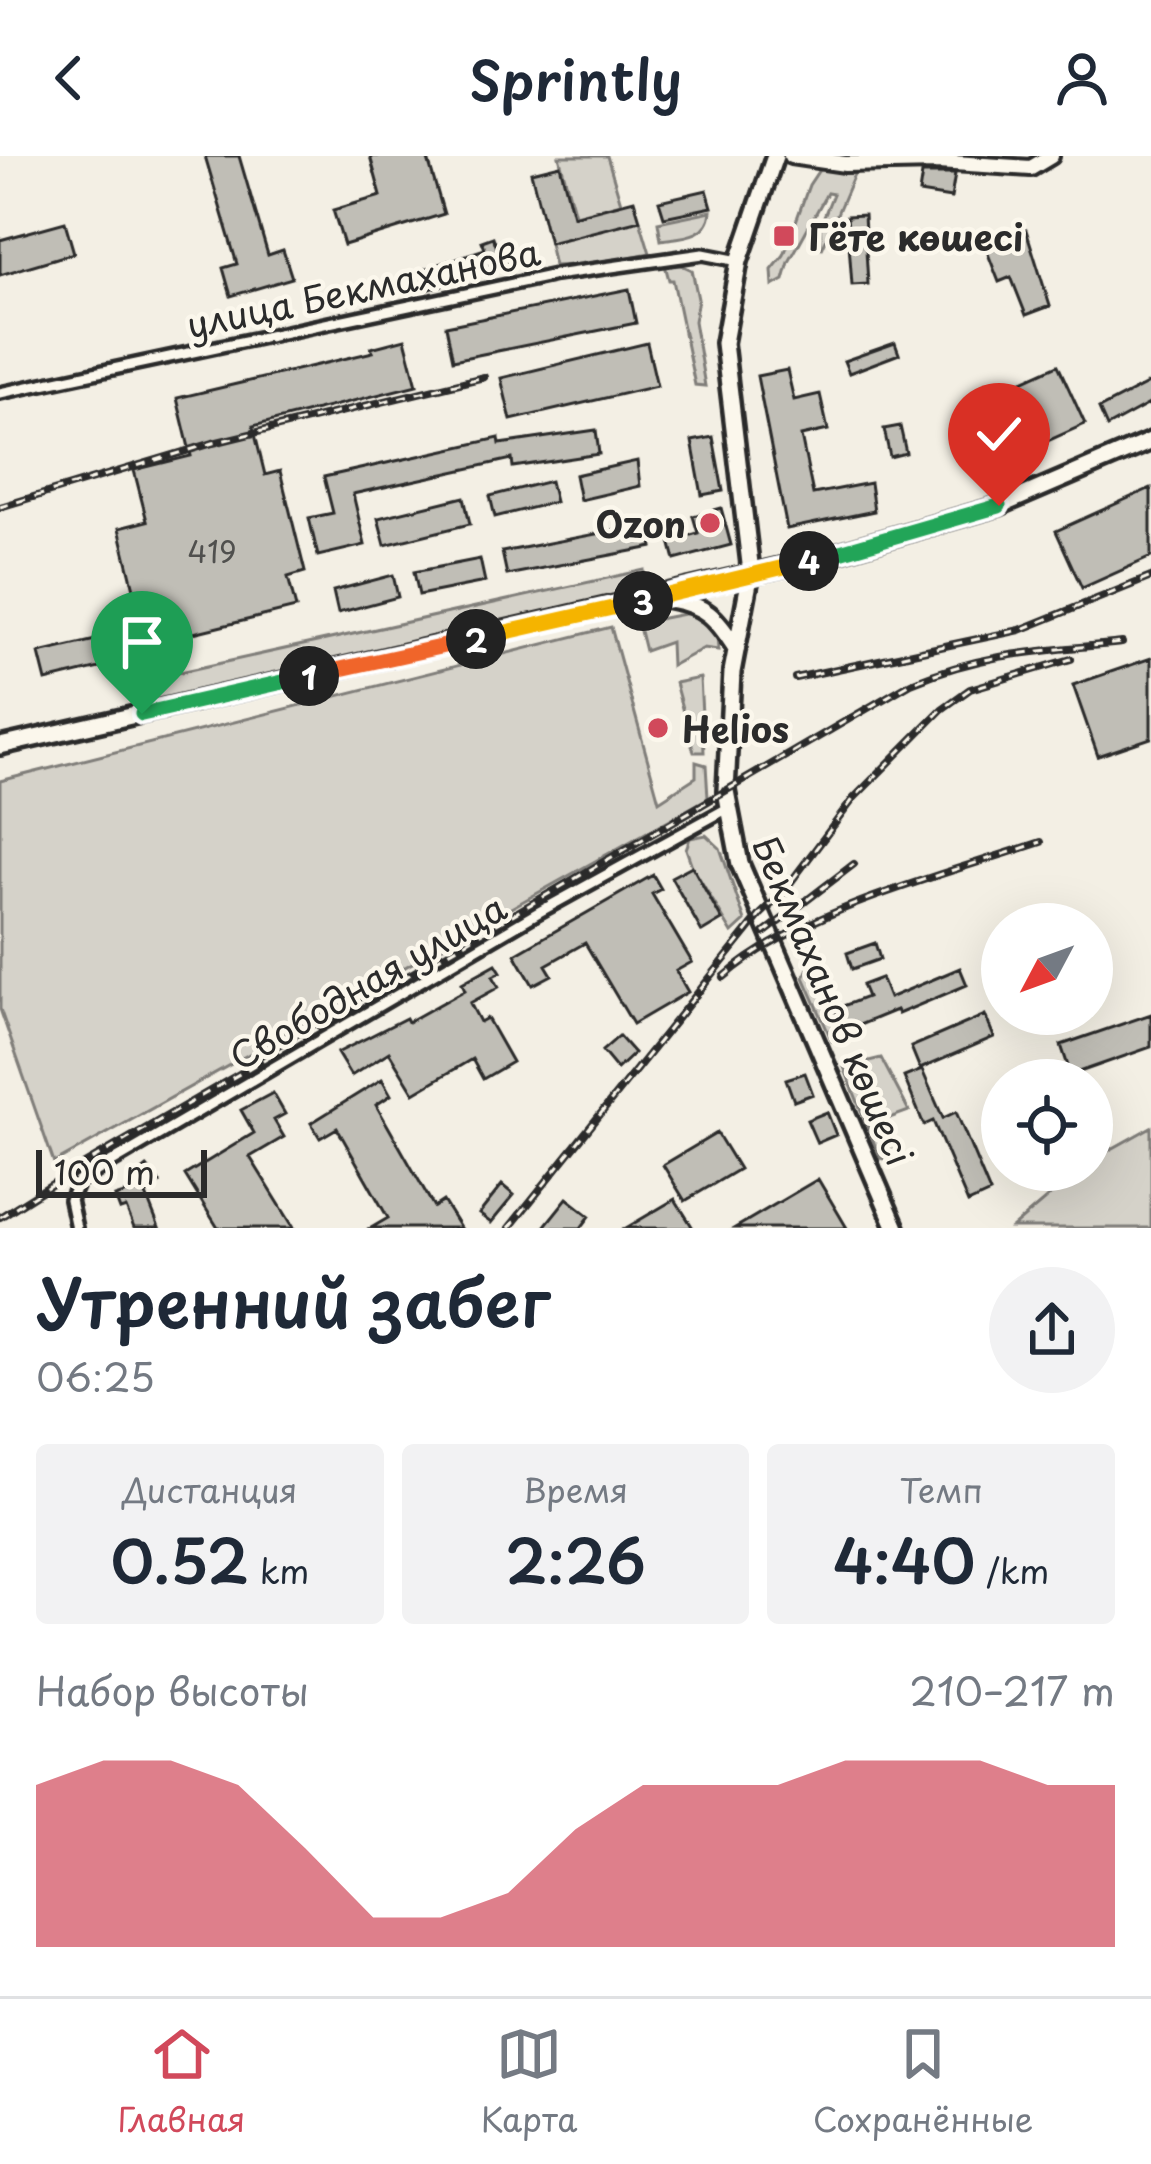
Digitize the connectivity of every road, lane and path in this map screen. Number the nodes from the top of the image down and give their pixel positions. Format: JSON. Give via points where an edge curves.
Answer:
{"nodes":[{"id":1,"x":776,"y":156,"type":"edge"},
{"id":2,"x":790,"y":156,"type":"edge"},
{"id":3,"x":1052,"y":156,"type":"edge"},
{"id":4,"x":739,"y":261,"type":"junction"},
{"id":5,"x":0,"y":393,"type":"edge"},
{"id":6,"x":1151,"y":441,"type":"edge"},
{"id":7,"x":752,"y":572,"type":"junction"},
{"id":8,"x":661,"y":597,"type":"junction"},
{"id":9,"x":735,"y":647,"type":"junction"},
{"id":10,"x":0,"y":746,"type":"edge"},
{"id":11,"x":728,"y":808,"type":"junction"},
{"id":12,"x":76,"y":1228,"type":"edge"},
{"id":13,"x":896,"y":1228,"type":"edge"}],
"edges":[{"from":1,"to":4,"type":"main road","name":"Бекмаханов көшесі"},
{"from":2,"to":3,"type":"street","via":[[1031,168]]},
{"from":4,"to":5,"type":"street","name":"улица Бекмаханова","via":[[703,254],[555,275]]},
{"from":4,"to":7,"type":"main road","name":"Бекмаханов көшесі","via":[[725,369]]},
{"from":6,"to":7,"type":"main road","via":[[999,506]]},
{"from":7,"to":8,"type":"main road"},
{"from":7,"to":9,"type":"main road","name":"Бекмаханов көшесі"},
{"from":8,"to":9,"type":"main road","via":[[713,614]]},
{"from":8,"to":10,"type":"main road"},
{"from":9,"to":11,"type":"main road","name":"Бекмаханов көшесі"},
{"from":11,"to":12,"type":"street","name":"Свободная улица","via":[[78,1182],[70,1200]]},
{"from":11,"to":13,"type":"main road","name":"Бекмаханов көшесі","via":[[740,864]]}]}
